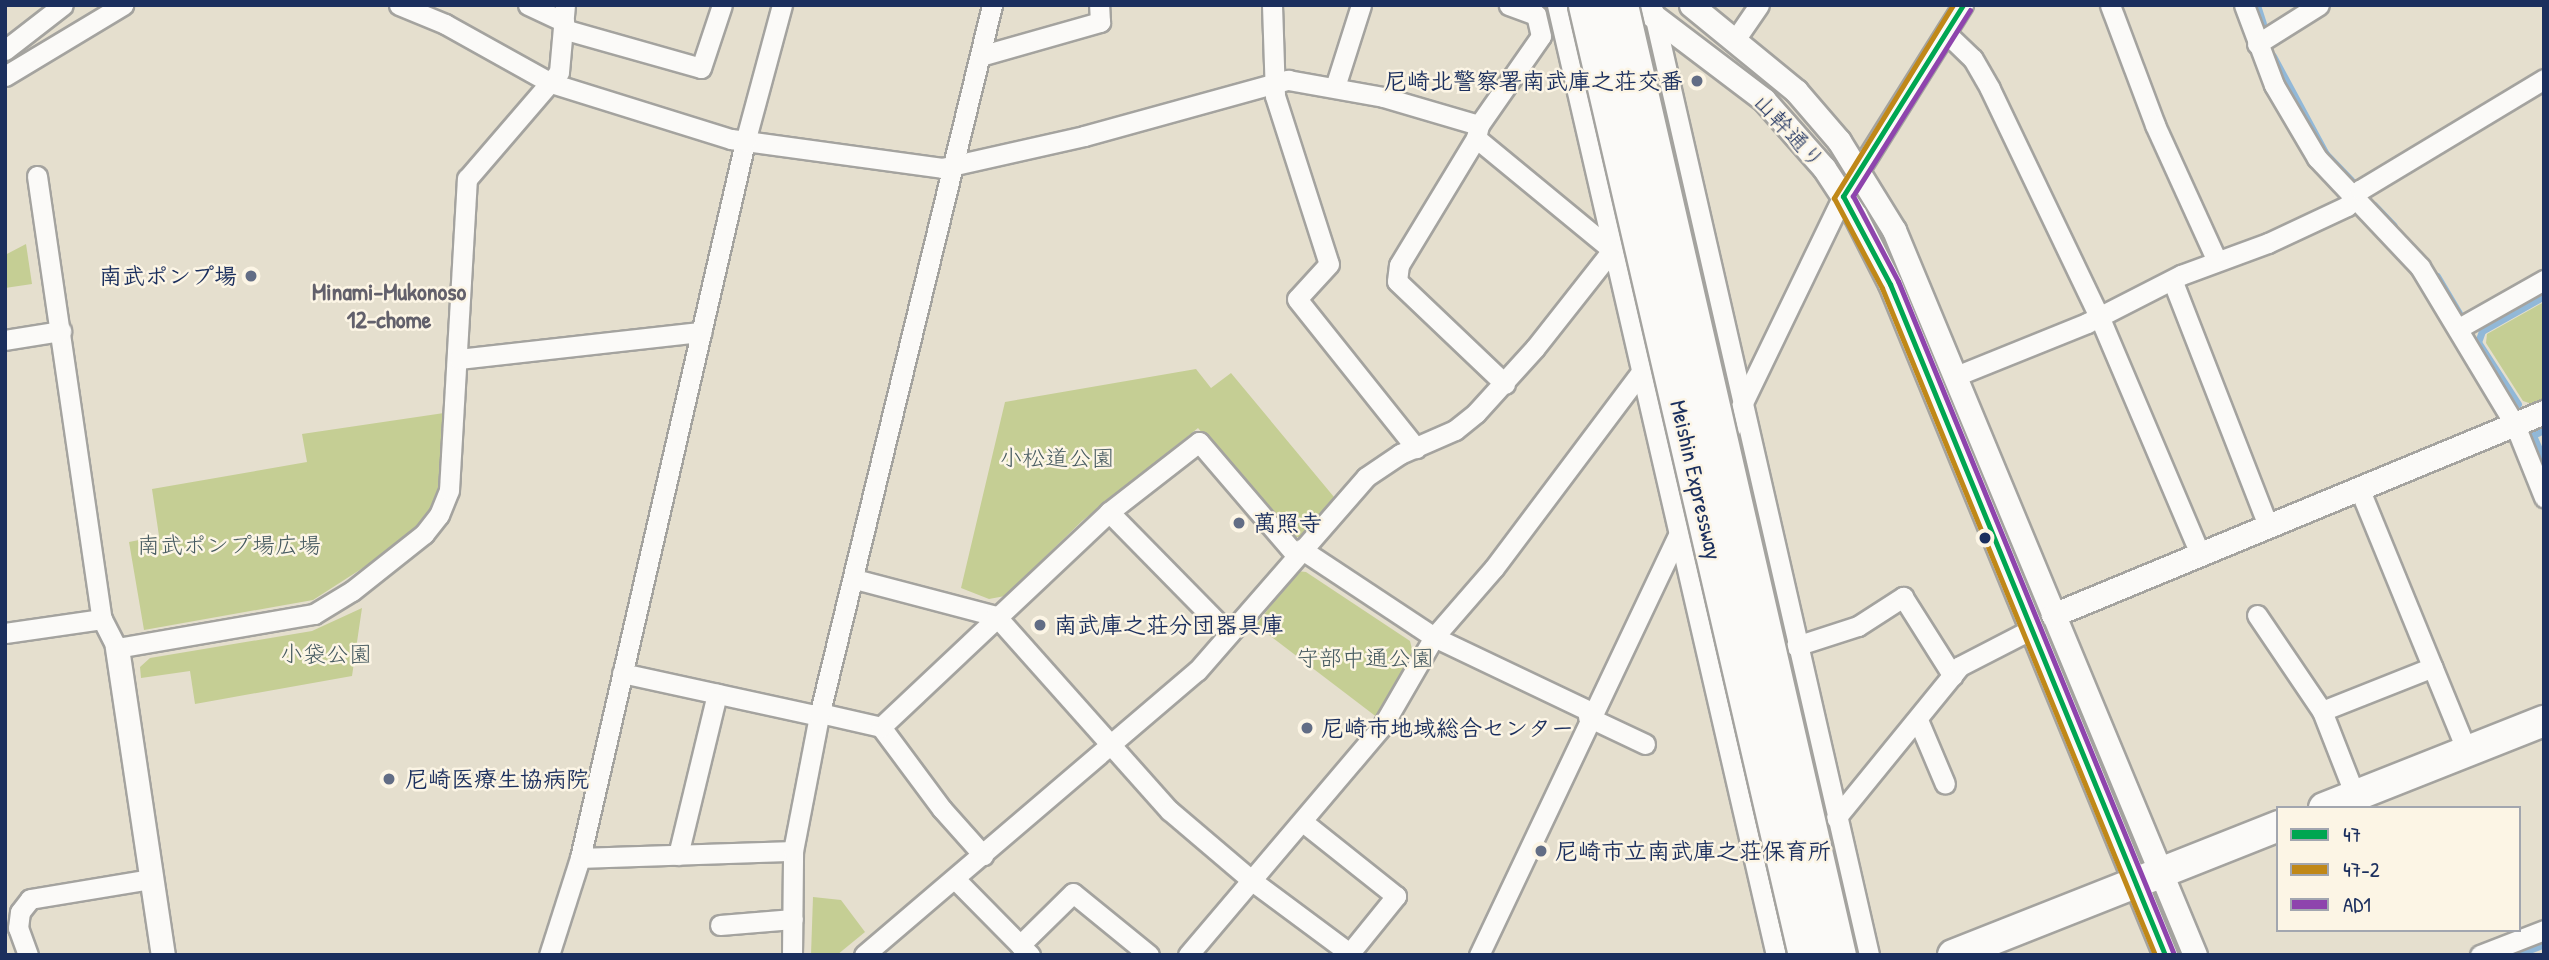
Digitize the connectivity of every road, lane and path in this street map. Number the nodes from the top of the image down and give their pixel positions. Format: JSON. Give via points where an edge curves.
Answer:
{"nodes":[{"id":1,"x":63,"y":5,"type":"edge"},
{"id":2,"x":123,"y":5,"type":"edge"},
{"id":3,"x":399,"y":5,"type":"edge"},
{"id":4,"x":528,"y":5,"type":"edge"},
{"id":5,"x":722,"y":5,"type":"edge"},
{"id":6,"x":782,"y":5,"type":"edge"},
{"id":7,"x":992,"y":5,"type":"edge"},
{"id":8,"x":1098,"y":5,"type":"edge"},
{"id":9,"x":1272,"y":5,"type":"edge"},
{"id":10,"x":1362,"y":5,"type":"edge"},
{"id":11,"x":1509,"y":5,"type":"edge"},
{"id":12,"x":1620,"y":5,"type":"edge"},
{"id":13,"x":1691,"y":5,"type":"edge"},
{"id":14,"x":1963,"y":5,"type":"edge"},
{"id":15,"x":2110,"y":5,"type":"edge"},
{"id":16,"x":2244,"y":5,"type":"edge"},
{"id":17,"x":2319,"y":5,"type":"edge"},
{"id":18,"x":1757,"y":6,"type":"edge"},
{"id":19,"x":1567,"y":9,"type":"edge"},
{"id":20,"x":1648,"y":9,"type":"edge"},
{"id":21,"x":564,"y":19,"type":"edge"},
{"id":22,"x":1539,"y":26,"type":"junction"},
{"id":23,"x":1946,"y":33,"type":"junction"},
{"id":24,"x":1735,"y":40,"type":"junction"},
{"id":25,"x":2257,"y":44,"type":"junction"},
{"id":26,"x":5,"y":50,"type":"edge"},
{"id":27,"x":981,"y":57,"type":"junction"},
{"id":28,"x":5,"y":76,"type":"edge"},
{"id":29,"x":2544,"y":79,"type":"edge"},
{"id":30,"x":551,"y":83,"type":"junction"},
{"id":31,"x":1274,"y":83,"type":"junction"},
{"id":32,"x":1335,"y":87,"type":"junction"},
{"id":33,"x":1477,"y":132,"type":"junction"},
{"id":34,"x":745,"y":142,"type":"junction"},
{"id":35,"x":954,"y":169,"type":"junction"},
{"id":36,"x":1859,"y":171,"type":"junction"},
{"id":37,"x":37,"y":176,"type":"dead end"},
{"id":38,"x":1843,"y":196,"type":"junction"},
{"id":39,"x":2354,"y":197,"type":"junction"},
{"id":40,"x":1612,"y":250,"type":"junction"},
{"id":41,"x":2217,"y":261,"type":"junction"},
{"id":42,"x":2544,"y":280,"type":"edge"},
{"id":43,"x":2173,"y":282,"type":"junction"},
{"id":44,"x":2099,"y":316,"type":"junction"},
{"id":45,"x":2459,"y":328,"type":"junction"},
{"id":46,"x":61,"y":331,"type":"junction"},
{"id":47,"x":701,"y":331,"type":"junction"},
{"id":48,"x":5,"y":340,"type":"edge"},
{"id":49,"x":459,"y":359,"type":"junction"},
{"id":50,"x":1641,"y":372,"type":"junction"},
{"id":51,"x":1956,"y":376,"type":"junction"},
{"id":52,"x":1505,"y":384,"type":"junction"},
{"id":53,"x":1743,"y":404,"type":"junction"},
{"id":54,"x":2544,"y":412,"type":"edge"},
{"id":55,"x":2515,"y":425,"type":"junction"},
{"id":56,"x":1416,"y":447,"type":"junction"},
{"id":57,"x":2360,"y":488,"type":"junction"},
{"id":58,"x":2544,"y":497,"type":"edge"},
{"id":59,"x":1109,"y":512,"type":"junction"},
{"id":60,"x":2268,"y":526,"type":"junction"},
{"id":61,"x":1678,"y":533,"type":"junction"},
{"id":62,"x":1299,"y":552,"type":"junction"},
{"id":63,"x":2200,"y":554,"type":"junction"},
{"id":64,"x":855,"y":579,"type":"junction"},
{"id":65,"x":2257,"y":614,"type":"dead end"},
{"id":66,"x":2053,"y":615,"type":"junction"},
{"id":67,"x":996,"y":616,"type":"junction"},
{"id":68,"x":102,"y":619,"type":"junction"},
{"id":69,"x":2030,"y":630,"type":"junction"},
{"id":70,"x":5,"y":633,"type":"edge"},
{"id":71,"x":1229,"y":634,"type":"junction"},
{"id":72,"x":1434,"y":637,"type":"junction"},
{"id":73,"x":1796,"y":646,"type":"junction"},
{"id":74,"x":117,"y":648,"type":"junction"},
{"id":75,"x":2432,"y":667,"type":"junction"},
{"id":76,"x":622,"y":673,"type":"junction"},
{"id":77,"x":1953,"y":676,"type":"junction"},
{"id":78,"x":717,"y":694,"type":"junction"},
{"id":79,"x":2322,"y":711,"type":"junction"},
{"id":80,"x":820,"y":715,"type":"junction"},
{"id":81,"x":1590,"y":715,"type":"junction"},
{"id":82,"x":1918,"y":720,"type":"junction"},
{"id":83,"x":2544,"y":720,"type":"edge"},
{"id":84,"x":881,"y":727,"type":"junction"},
{"id":85,"x":1112,"y":743,"type":"junction"},
{"id":86,"x":1645,"y":744,"type":"dead end"},
{"id":87,"x":2467,"y":751,"type":"junction"},
{"id":88,"x":1945,"y":784,"type":"dead end"},
{"id":89,"x":2355,"y":795,"type":"junction"},
{"id":90,"x":2329,"y":806,"type":"edge"},
{"id":91,"x":1303,"y":822,"type":"junction"},
{"id":92,"x":1839,"y":827,"type":"junction"},
{"id":93,"x":2276,"y":827,"type":"edge"},
{"id":94,"x":793,"y":851,"type":"junction"},
{"id":95,"x":678,"y":855,"type":"junction"},
{"id":96,"x":982,"y":855,"type":"junction"},
{"id":97,"x":580,"y":858,"type":"junction"},
{"id":98,"x":1754,"y":859,"type":"junction"},
{"id":99,"x":2147,"y":878,"type":"junction"},
{"id":100,"x":151,"y":879,"type":"junction"},
{"id":101,"x":955,"y":879,"type":"junction"},
{"id":102,"x":1251,"y":880,"type":"junction"},
{"id":103,"x":793,"y":919,"type":"junction"},
{"id":104,"x":720,"y":925,"type":"dead end"},
{"id":105,"x":2544,"y":930,"type":"edge"},
{"id":106,"x":1025,"y":950,"type":"edge"},
{"id":107,"x":1195,"y":952,"type":"edge"},
{"id":108,"x":1351,"y":954,"type":"edge"},
{"id":109,"x":28,"y":955,"type":"edge"},
{"id":110,"x":163,"y":955,"type":"edge"},
{"id":111,"x":549,"y":955,"type":"edge"},
{"id":112,"x":792,"y":955,"type":"edge"},
{"id":113,"x":864,"y":955,"type":"edge"},
{"id":114,"x":1149,"y":955,"type":"edge"},
{"id":115,"x":1479,"y":955,"type":"edge"},
{"id":116,"x":1776,"y":955,"type":"edge"},
{"id":117,"x":1806,"y":955,"type":"edge"},
{"id":118,"x":1838,"y":955,"type":"edge"},
{"id":119,"x":1869,"y":955,"type":"edge"},
{"id":120,"x":1953,"y":955,"type":"edge"},
{"id":121,"x":2165,"y":955,"type":"edge"},
{"id":122,"x":2195,"y":955,"type":"edge"},
{"id":123,"x":2480,"y":955,"type":"edge"}],
"edges":[{"from":1,"to":26,"type":"street"},
{"from":2,"to":28,"type":"street"},
{"from":3,"to":30,"type":"street","via":[[445,24]]},
{"from":4,"to":21,"type":"street"},
{"from":5,"to":21,"type":"street","via":[[701,68]]},
{"from":6,"to":34,"type":"street"},
{"from":7,"to":27,"type":"street"},
{"from":8,"to":27,"type":"street","via":[[1100,22]]},
{"from":9,"to":31,"type":"street"},
{"from":10,"to":32,"type":"street"},
{"from":11,"to":22,"type":"street","via":[[1536,16]]},
{"from":12,"to":118,"type":"highway","name":"Meishin Expressway","bridge":true},
{"from":13,"to":24,"type":"street","name":"山幹通り"},
{"from":14,"to":23,"type":"street"},
{"from":15,"to":41,"type":"street","via":[[2155,125]]},
{"from":16,"to":25,"type":"street"},
{"from":17,"to":25,"type":"street"},
{"from":18,"to":24,"type":"street"},
{"from":19,"to":22,"type":"street"},
{"from":19,"to":40,"type":"street"},
{"from":19,"to":117,"type":"highway","name":"Meishin Expressway","bridge":true},
{"from":20,"to":38,"type":"street","name":"山幹通り","via":[[1764,100]]},
{"from":20,"to":53,"type":"street"},
{"from":21,"to":30,"type":"street","via":[[559,72]]},
{"from":22,"to":33,"type":"street","via":[[1541,36]]},
{"from":23,"to":36,"type":"street"},
{"from":23,"to":44,"type":"street","via":[[1979,68]]},
{"from":24,"to":36,"type":"street","name":"山幹通り","via":[[1796,91]]},
{"from":25,"to":39,"type":"street","via":[[2274,85],[2317,158]]},
{"from":27,"to":35,"type":"street"},
{"from":29,"to":39,"type":"street"},
{"from":30,"to":34,"type":"street"},
{"from":30,"to":49,"type":"street","via":[[467,179]]},
{"from":31,"to":32,"type":"street"},
{"from":31,"to":35,"type":"street"},
{"from":31,"to":56,"type":"street","via":[[1279,113],[1329,264],[1297,299]]},
{"from":32,"to":33,"type":"street"},
{"from":33,"to":40,"type":"street"},
{"from":33,"to":52,"type":"street","via":[[1399,265],[1397,281]]},
{"from":34,"to":35,"type":"street"},
{"from":34,"to":47,"type":"street"},
{"from":35,"to":64,"type":"street"},
{"from":36,"to":38,"type":"street"},
{"from":36,"to":51,"type":"street","name":"山幹通り","via":[[1903,249]]},
{"from":37,"to":46,"type":"street"},
{"from":38,"to":53,"type":"street"},
{"from":38,"to":69,"type":"street","name":"山幹通り","via":[[1890,284]]},
{"from":39,"to":41,"type":"street","via":[[2347,206],[2268,243]]},
{"from":39,"to":45,"type":"street","via":[[2420,268]]},
{"from":40,"to":50,"type":"street"},
{"from":40,"to":52,"type":"street"},
{"from":41,"to":43,"type":"street"},
{"from":42,"to":45,"type":"street"},
{"from":43,"to":44,"type":"street"},
{"from":43,"to":60,"type":"street"},
{"from":44,"to":51,"type":"street"},
{"from":44,"to":63,"type":"street"},
{"from":45,"to":55,"type":"street"},
{"from":46,"to":48,"type":"street"},
{"from":46,"to":68,"type":"street"},
{"from":47,"to":49,"type":"street"},
{"from":47,"to":76,"type":"street"},
{"from":49,"to":74,"type":"street","via":[[449,490],[439,515],[400,555],[314,614]]},
{"from":50,"to":61,"type":"street"},
{"from":50,"to":72,"type":"street","via":[[1494,568]]},
{"from":51,"to":66,"type":"street","name":"山幹通り"},
{"from":52,"to":56,"type":"street","via":[[1455,430]]},
{"from":53,"to":61,"type":"street"},
{"from":53,"to":73,"type":"street"},
{"from":54,"to":55,"type":"street"},
{"from":55,"to":57,"type":"street"},
{"from":55,"to":58,"type":"street"},
{"from":56,"to":62,"type":"street","via":[[1366,477]]},
{"from":57,"to":60,"type":"street"},
{"from":57,"to":75,"type":"street"},
{"from":59,"to":62,"type":"street","via":[[1199,442]]},
{"from":59,"to":67,"type":"street"},
{"from":59,"to":71,"type":"street"},
{"from":60,"to":63,"type":"street"},
{"from":61,"to":81,"type":"street"},
{"from":61,"to":98,"type":"street"},
{"from":62,"to":71,"type":"street"},
{"from":62,"to":72,"type":"street"},
{"from":63,"to":66,"type":"street"},
{"from":64,"to":67,"type":"street"},
{"from":64,"to":80,"type":"street"},
{"from":65,"to":79,"type":"street"},
{"from":66,"to":99,"type":"street","name":"山幹通り"},
{"from":67,"to":84,"type":"street"},
{"from":67,"to":85,"type":"street"},
{"from":68,"to":70,"type":"street"},
{"from":68,"to":74,"type":"street"},
{"from":69,"to":77,"type":"street","via":[[1960,666]]},
{"from":69,"to":99,"type":"street","name":"山幹通り"},
{"from":71,"to":85,"type":"street","via":[[1154,711]]},
{"from":72,"to":81,"type":"street"},
{"from":72,"to":91,"type":"street","via":[[1383,725]]},
{"from":73,"to":77,"type":"street","via":[[1858,626],[1903,597]]},
{"from":73,"to":92,"type":"street"},
{"from":74,"to":100,"type":"street"},
{"from":75,"to":79,"type":"street"},
{"from":75,"to":87,"type":"street"},
{"from":76,"to":78,"type":"street"},
{"from":76,"to":97,"type":"street"},
{"from":77,"to":82,"type":"street"},
{"from":78,"to":80,"type":"street"},
{"from":78,"to":95,"type":"street"},
{"from":79,"to":89,"type":"street"},
{"from":80,"to":84,"type":"street"},
{"from":80,"to":94,"type":"street"},
{"from":81,"to":86,"type":"street"},
{"from":81,"to":115,"type":"street"},
{"from":82,"to":88,"type":"street"},
{"from":82,"to":92,"type":"street"},
{"from":83,"to":87,"type":"main road"},
{"from":84,"to":96,"type":"street"},
{"from":85,"to":96,"type":"street"},
{"from":85,"to":102,"type":"street","via":[[1170,811]]},
{"from":87,"to":89,"type":"main road"},
{"from":89,"to":90,"type":"main road"},
{"from":91,"to":102,"type":"street"},
{"from":91,"to":108,"type":"street","via":[[1396,896]]},
{"from":92,"to":98,"type":"street"},
{"from":92,"to":119,"type":"street"},
{"from":93,"to":99,"type":"main road"},
{"from":94,"to":95,"type":"street"},
{"from":94,"to":103,"type":"street"},
{"from":95,"to":97,"type":"street"},
{"from":96,"to":101,"type":"street"},
{"from":97,"to":111,"type":"street"},
{"from":98,"to":116,"type":"street"},
{"from":99,"to":120,"type":"main road"},
{"from":99,"to":121,"type":"street","name":"山幹通り"},
{"from":99,"to":122,"type":"street","name":"山幹通り"},
{"from":100,"to":109,"type":"street","via":[[30,899],[20,912],[19,928]]},
{"from":100,"to":110,"type":"street"},
{"from":101,"to":106,"type":"street"},
{"from":101,"to":113,"type":"street"},
{"from":102,"to":107,"type":"street"},
{"from":102,"to":108,"type":"street"},
{"from":103,"to":104,"type":"street"},
{"from":103,"to":112,"type":"street"},
{"from":105,"to":123,"type":"street"},
{"from":106,"to":114,"type":"street","via":[[1073,893]]}]}
